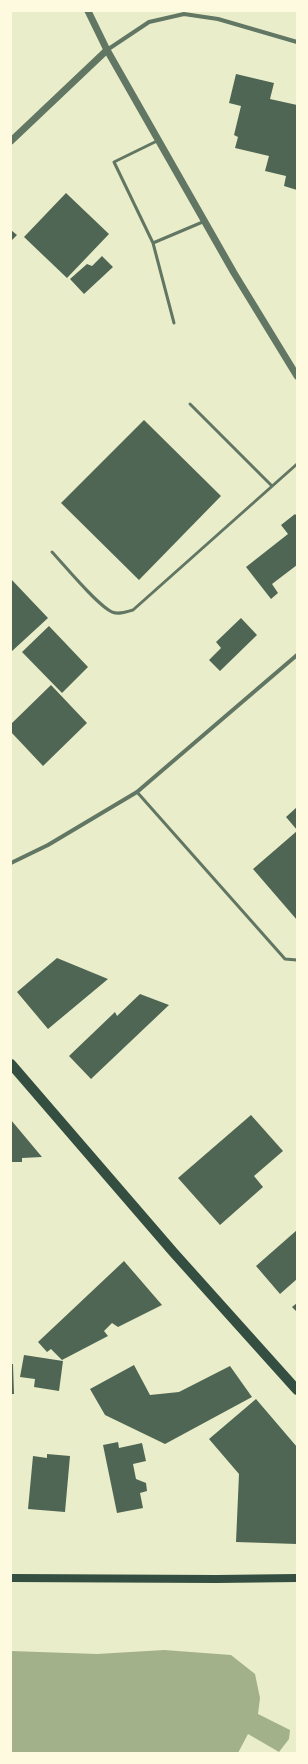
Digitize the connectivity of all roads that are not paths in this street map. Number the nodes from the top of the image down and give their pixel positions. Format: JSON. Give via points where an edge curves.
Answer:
{"nodes":[{"id":1,"x":88,"y":11,"type":"edge"},
{"id":2,"x":297,"y":42,"type":"edge"},
{"id":3,"x":107,"y":50,"type":"junction"},
{"id":4,"x":159,"y":140,"type":"junction"},
{"id":5,"x":11,"y":141,"type":"edge"},
{"id":6,"x":205,"y":221,"type":"junction"},
{"id":7,"x":153,"y":243,"type":"junction"},
{"id":8,"x":174,"y":323,"type":"dead end"},
{"id":9,"x":297,"y":376,"type":"edge"},
{"id":10,"x":190,"y":404,"type":"dead end"},
{"id":11,"x":297,"y":464,"type":"edge"},
{"id":12,"x":272,"y":486,"type":"junction"},
{"id":13,"x":52,"y":552,"type":"dead end"},
{"id":14,"x":297,"y":655,"type":"edge"},
{"id":15,"x":137,"y":792,"type":"junction"},
{"id":16,"x":11,"y":864,"type":"edge"},
{"id":17,"x":297,"y":960,"type":"edge"},
{"id":18,"x":11,"y":1064,"type":"edge"},
{"id":19,"x":297,"y":1390,"type":"edge"},
{"id":20,"x":11,"y":1578,"type":"edge"},
{"id":21,"x":297,"y":1578,"type":"edge"}],
"edges":[{"from":1,"to":3,"type":"street"},
{"from":2,"to":3,"type":"street","via":[[218,18],[184,14],[149,22]]},
{"from":3,"to":4,"type":"street"},
{"from":3,"to":5,"type":"street"},
{"from":4,"to":6,"type":"street"},
{"from":4,"to":7,"type":"lane","via":[[114,162]]},
{"from":6,"to":7,"type":"lane"},
{"from":6,"to":9,"type":"street"},
{"from":7,"to":8,"type":"lane"},
{"from":10,"to":12,"type":"lane"},
{"from":11,"to":12,"type":"lane"},
{"from":12,"to":13,"type":"lane","via":[[133,610],[122,614],[112,612],[100,603]]},
{"from":14,"to":15,"type":"street"},
{"from":15,"to":16,"type":"street"},
{"from":15,"to":17,"type":"lane","via":[[285,960]]},
{"from":18,"to":19,"type":"main road","via":[[174,1253]]},
{"from":20,"to":21,"type":"main road"}]}
